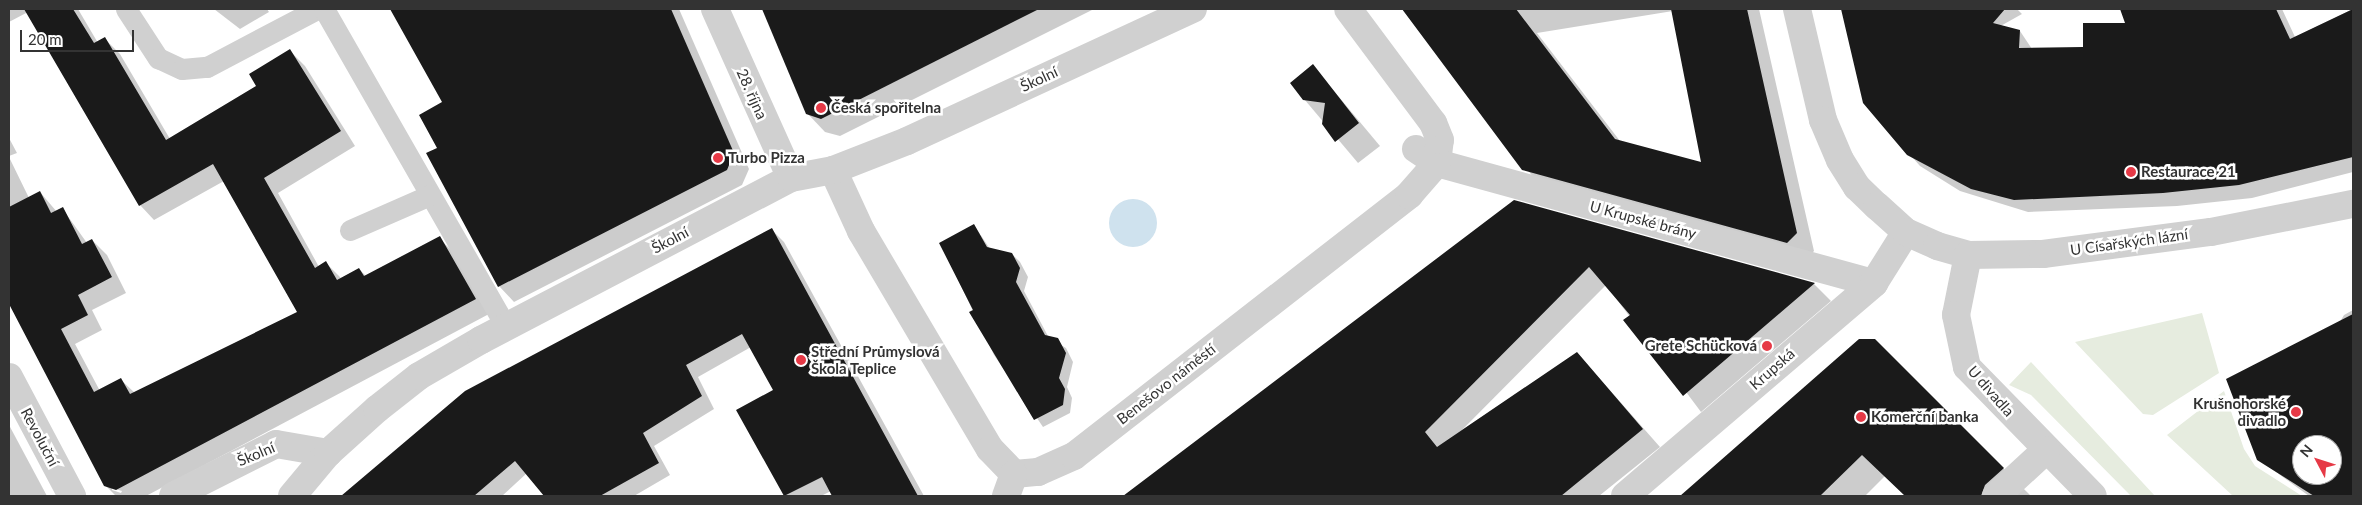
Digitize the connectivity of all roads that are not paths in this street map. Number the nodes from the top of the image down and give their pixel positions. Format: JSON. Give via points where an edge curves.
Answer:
{"nodes":[{"id":1,"x":126,"y":9,"type":"edge"},
{"id":2,"x":317,"y":9,"type":"edge"},
{"id":3,"x":324,"y":9,"type":"edge"},
{"id":4,"x":715,"y":9,"type":"edge"},
{"id":5,"x":1193,"y":9,"type":"edge"},
{"id":6,"x":1348,"y":9,"type":"edge"},
{"id":7,"x":1798,"y":9,"type":"edge"},
{"id":8,"x":1427,"y":156,"type":"junction"},
{"id":9,"x":833,"y":170,"type":"junction"},
{"id":10,"x":791,"y":178,"type":"junction"},
{"id":11,"x":430,"y":195,"type":"junction"},
{"id":12,"x":2353,"y":204,"type":"edge"},
{"id":13,"x":350,"y":230,"type":"dead end"},
{"id":14,"x":1906,"y":232,"type":"junction"},
{"id":15,"x":1968,"y":256,"type":"junction"},
{"id":16,"x":1874,"y":283,"type":"junction"},
{"id":17,"x":506,"y":327,"type":"junction"},
{"id":18,"x":9,"y":377,"type":"edge"},
{"id":19,"x":2046,"y":450,"type":"junction"},
{"id":20,"x":328,"y":453,"type":"junction"},
{"id":21,"x":1010,"y":485,"type":"edge"},
{"id":22,"x":72,"y":496,"type":"edge"},
{"id":23,"x":173,"y":496,"type":"edge"},
{"id":24,"x":292,"y":496,"type":"edge"},
{"id":25,"x":1625,"y":496,"type":"edge"},
{"id":26,"x":1996,"y":496,"type":"edge"},
{"id":27,"x":2093,"y":496,"type":"edge"}],
"edges":[{"from":1,"to":2,"type":"lane","via":[[158,58],[182,69],[207,67]]},
{"from":3,"to":11,"type":"lane"},
{"from":4,"to":10,"type":"street","name":"28. října"},
{"from":5,"to":9,"type":"street","name":"Školní","via":[[907,141]]},
{"from":6,"to":8,"type":"street","via":[[1432,123],[1440,140]]},
{"from":7,"to":14,"type":"street","via":[[1823,120],[1840,160],[1857,187]]},
{"from":8,"to":16,"type":"street","name":"U Krupské brány"},
{"from":8,"to":21,"type":"street","name":"Benešovo náměstí","via":[[1409,196],[1074,456]]},
{"from":9,"to":10,"type":"street","name":"Školní"},
{"from":9,"to":21,"type":"street","name":"Benešovo náměstí","via":[[862,231]]},
{"from":10,"to":17,"type":"street","name":"Školní"},
{"from":11,"to":13,"type":"lane"},
{"from":11,"to":17,"type":"lane"},
{"from":12,"to":15,"type":"street","name":"U Císařských lázní","via":[[2201,233],[2043,254]]},
{"from":14,"to":15,"type":"street","name":"U Císařských lázní"},
{"from":14,"to":16,"type":"street","name":"Krupská"},
{"from":15,"to":19,"type":"street","name":"U divadla","via":[[1956,314],[1968,367]]},
{"from":16,"to":25,"type":"street","name":"Krupská"},
{"from":17,"to":20,"type":"street","name":"Školní","via":[[419,376]]},
{"from":18,"to":22,"type":"street","name":"Revoluční"},
{"from":19,"to":26,"type":"street"},
{"from":19,"to":27,"type":"street","name":"U divadla"},
{"from":20,"to":23,"type":"street","name":"Školní","via":[[276,444]]},
{"from":20,"to":24,"type":"street"}]}
